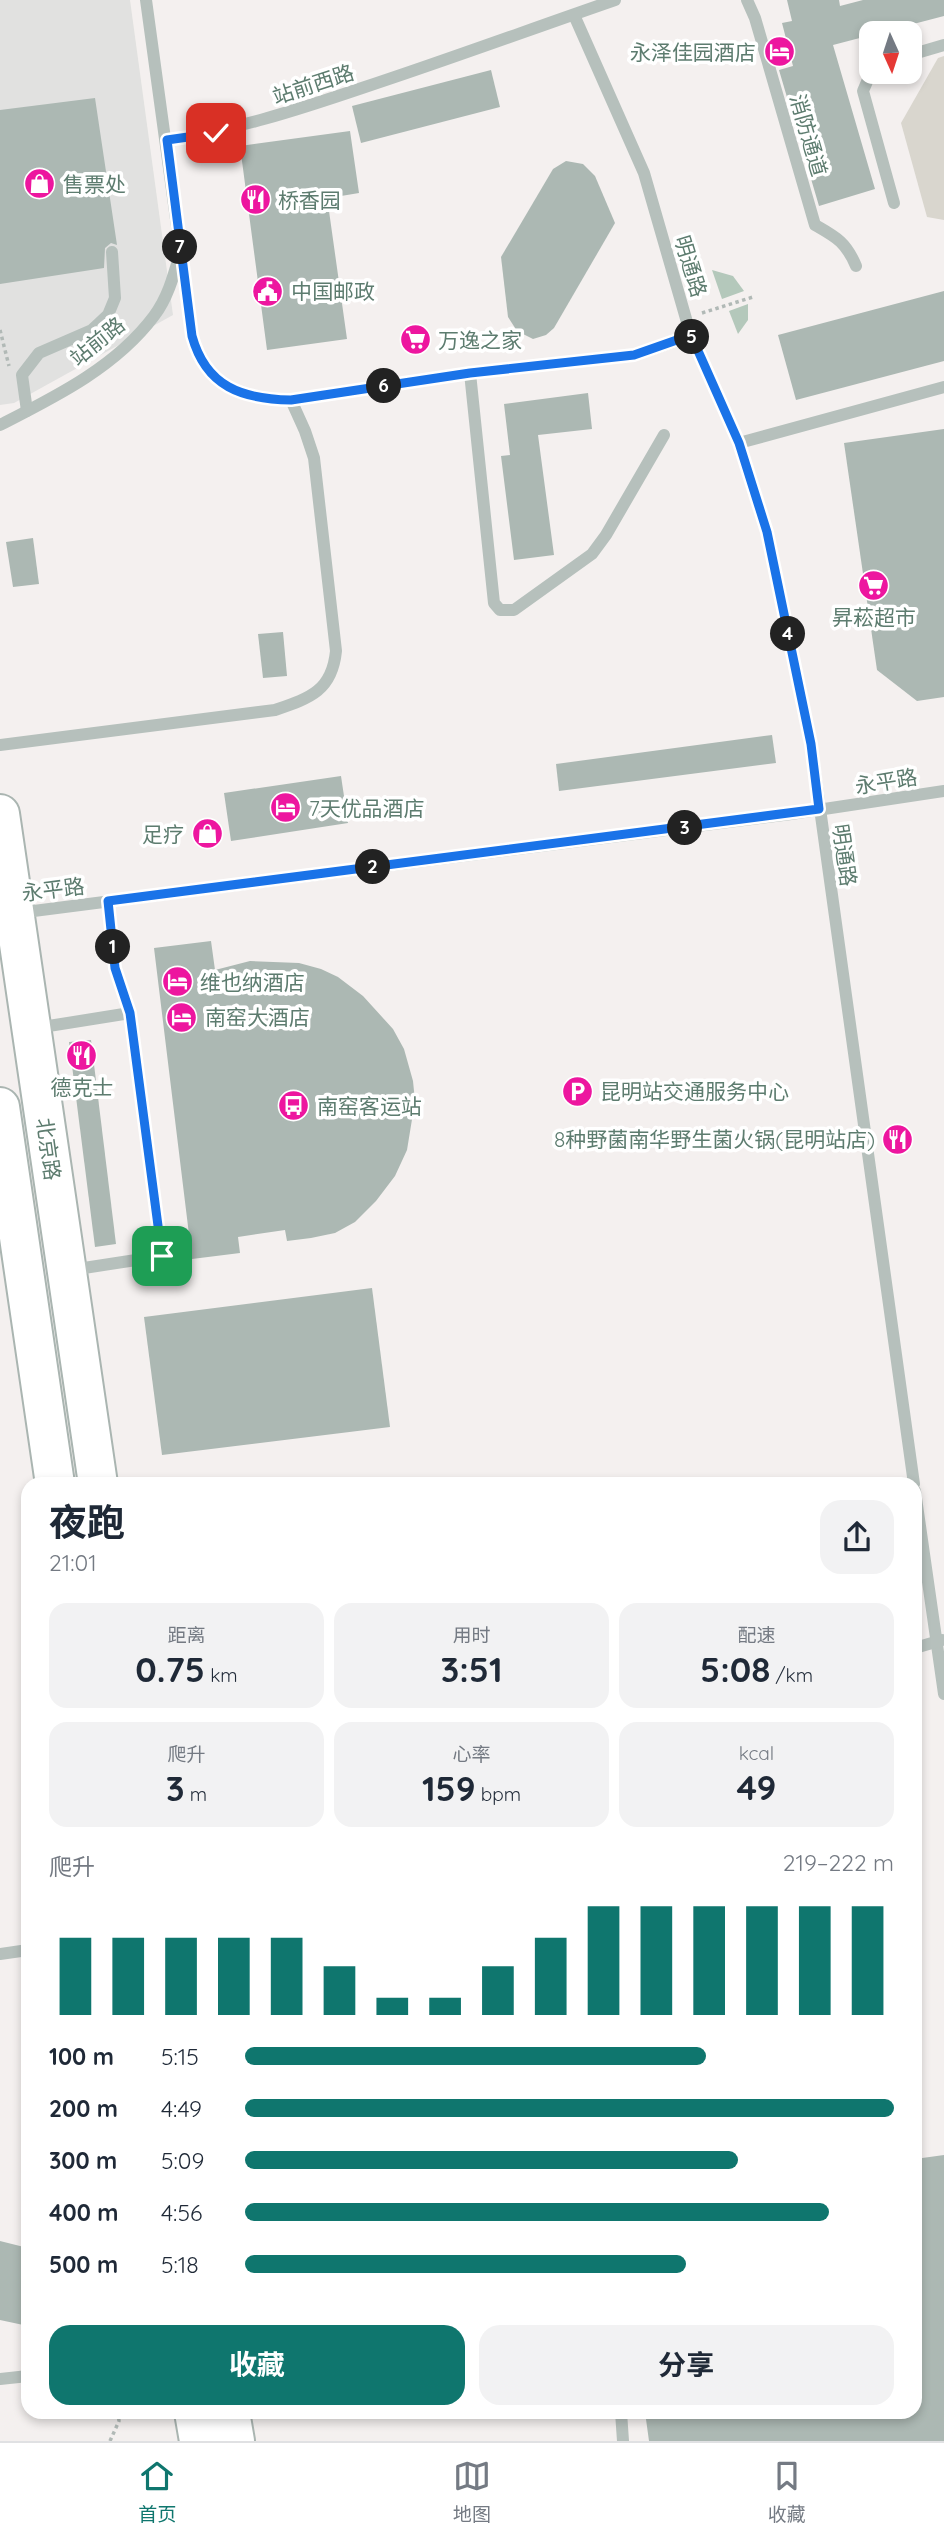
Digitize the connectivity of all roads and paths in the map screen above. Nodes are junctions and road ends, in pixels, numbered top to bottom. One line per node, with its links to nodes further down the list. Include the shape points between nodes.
1 (146, 0): 8 (street)
2 (615, 0): 4 (street, 站前西路)
3 (747, 0): 12 (street, 消防通道, via 815,225 849,249)
4 (574, 15): 8 (street, 站前西路, via 280,115 216,133); 14 (street, 明通路, via 644,173)
5 (944, 45): 6 (street)
6 (922, 51)
7 (866, 84): 9 (street, via 863,91)
8 (167, 140): 11 (street)
9 (894, 203)
10 (112, 252): 19 (street, via 115,298 108,315 92,330 39,353 22,375)
11 (181, 252): 18 (street, via 192,336 209,373 235,390 267,400); 19 (street, 站前路, via 155,315 131,343 100,368)
12 (856, 266)
13 (753, 297): 14 (path)
14 (686, 318): 15 (street, 明通路)
15 (691, 335): 16 (street, via 634,355); 22 (street, 明通路)
16 (470, 373): 18 (street); 21 (street, via 494,603 500,610 514,610 592,554)
17 (944, 387): 22 (street)
18 (291, 400): 23 (street, via 314,458 336,650 334,669 323,687 304,700 275,710)
19 (27, 411): 20 (street, 站前路)
20 (0, 425)
21 (664, 435)
22 (739, 443): 25 (street, 明通路, via 767,532 811,744)
23 (0, 745)
24 (944, 791): 25 (street, 永平路)
25 (819, 809): 27 (street, 永平路); 35 (street, 明通路)
26 (0, 814): 28 (main road, 北京路)
27 (108, 901): 28 (street, 永平路); 29 (street, via 115,968)
28 (7, 914): 30 (main road, 北京路)
29 (130, 1013): 30 (street); 32 (street, via 162,1256)
30 (31, 1029): 32 (main road, 北京路)
31 (0, 1107): 33 (main road, 北京路)
32 (67, 1271): 34 (main road, 北京路)
33 (54, 1477)
34 (97, 1477)
35 (913, 1477)
36 (922, 1533): 37 (street)
37 (940, 1640): 38 (street); 39 (street)
38 (922, 1646)
39 (944, 1694)
40 (21, 1951): 41 (street)
41 (0, 1954)
42 (21, 2377): 43 (street)
43 (0, 2379)
44 (119, 2419): 48 (path)
45 (195, 2419): 49 (main road)
46 (231, 2419): 50 (main road)
47 (622, 2419): 51 (street)
48 (110, 2441)
49 (199, 2441)
50 (235, 2441)
51 (624, 2441)

